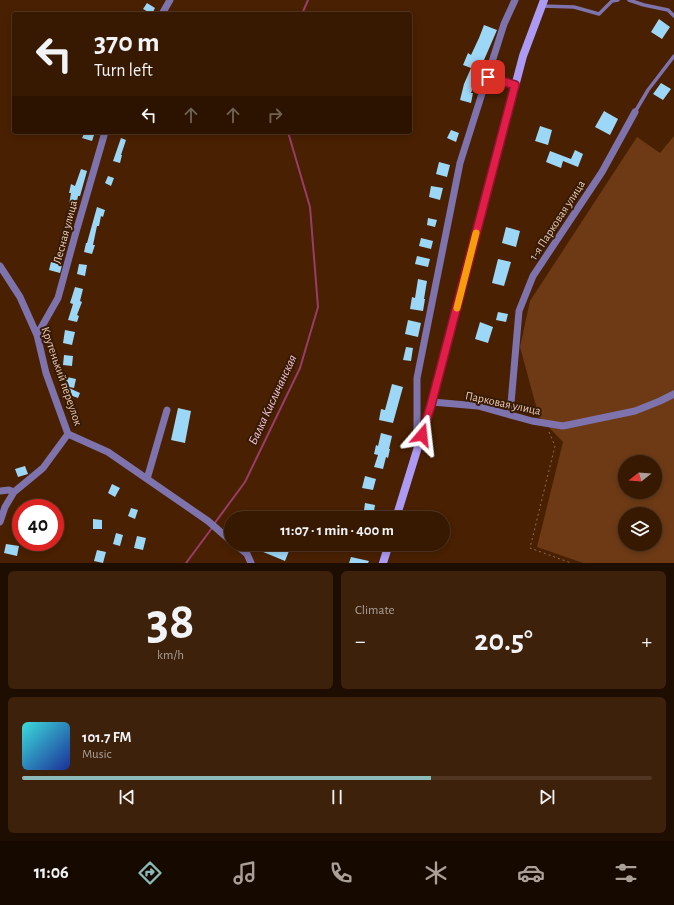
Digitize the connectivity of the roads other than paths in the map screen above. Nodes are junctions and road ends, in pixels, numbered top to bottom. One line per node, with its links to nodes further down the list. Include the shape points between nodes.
1 (170, 0): 6 (street)
2 (515, 0): 9 (street, via 504,24)
3 (618, 0): 5 (lane, via 612,1 598,14 574,7)
4 (629, 0): 7 (lane, via 668,10)
5 (543, 3): 10 (street)
6 (163, 12)
7 (674, 16)
8 (674, 56): 11 (lane, 1-я Парковая улица)
9 (488, 77): 10 (street); 20 (street, via 460,163 417,378)
10 (515, 85): 16 (street)
11 (635, 112): 18 (street, 1-я Парковая улица, via 602,172 533,276 519,311)
12 (104, 134): 14 (street, Лесная улица, via 58,298)
13 (0, 266): 14 (street, Крутенький переулок, via 20,297)
14 (37, 335): 19 (street, Крутенький переулок, via 46,373)
15 (674, 394): 18 (street, Парковая улица, via 635,411 563,426)
16 (432, 402): 18 (street, Парковая улица, via 478,406); 20 (street)
17 (167, 410): 21 (street)
18 (510, 415)
19 (68, 434): 21 (street, Крутенький переулок, via 108,452); 23 (street, via 43,468)
20 (417, 450): 24 (street)
21 (147, 479): 26 (street, Крутенький переулок)
22 (0, 491): 23 (street)
23 (14, 492): 25 (street)
24 (398, 511)
25 (0, 522)
26 (224, 535)
27 (243, 551): 29 (street)
28 (386, 551): 30 (street)
29 (251, 563)
30 (383, 563)

